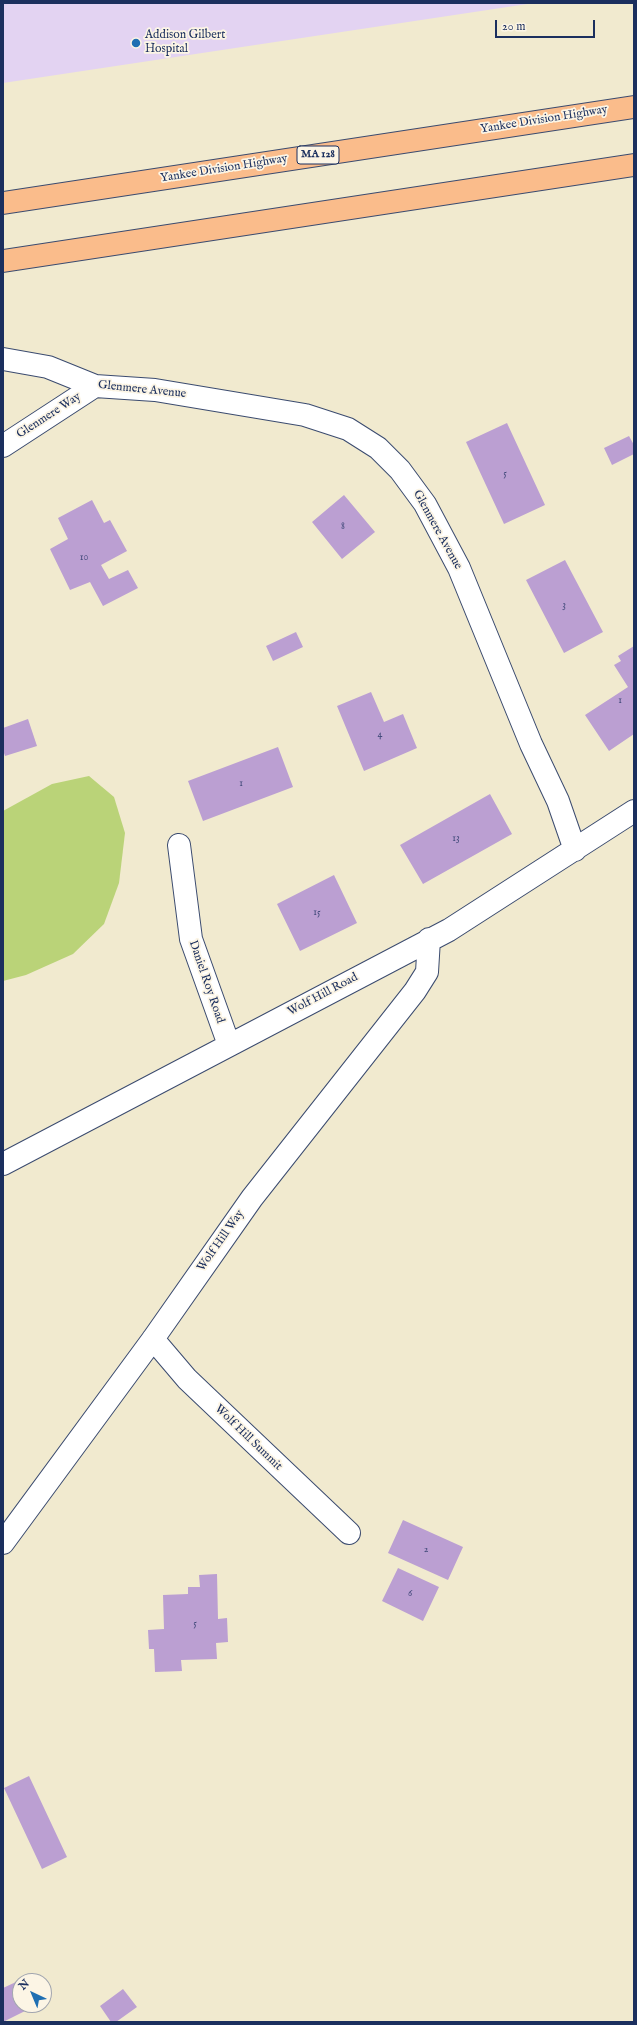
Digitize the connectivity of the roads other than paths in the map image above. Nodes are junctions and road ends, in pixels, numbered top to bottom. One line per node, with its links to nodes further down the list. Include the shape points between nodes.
1 (634, 107): 3 (highway, Yankee Division Highway / MA 128)
2 (634, 165): 4 (highway)
3 (3, 203)
4 (3, 261)
5 (3, 358): 6 (street, Glenmere Avenue, via 48,367)
6 (95, 386): 7 (street, Glenmere Way); 10 (street, Glenmere Avenue, via 155,390 305,415 348,429 388,457 425,504 459,568 531,744 558,801)
7 (3, 446)
8 (634, 810): 10 (street, Wolf Hill Road)
9 (179, 845): 12 (street, Daniel Roy Road, via 191,939)
10 (575, 850): 11 (street, Wolf Hill Road)
11 (430, 940): 12 (street, Wolf Hill Road); 14 (street, Wolf Hill Way, via 427,972 415,991 252,1198)
12 (229, 1046): 13 (street, Wolf Hill Road)
13 (3, 1164)
14 (153, 1339): 15 (street, Wolf Hill Summit, via 187,1379); 16 (street, Wolf Hill Way)
15 (349, 1533)
16 (3, 1543)

